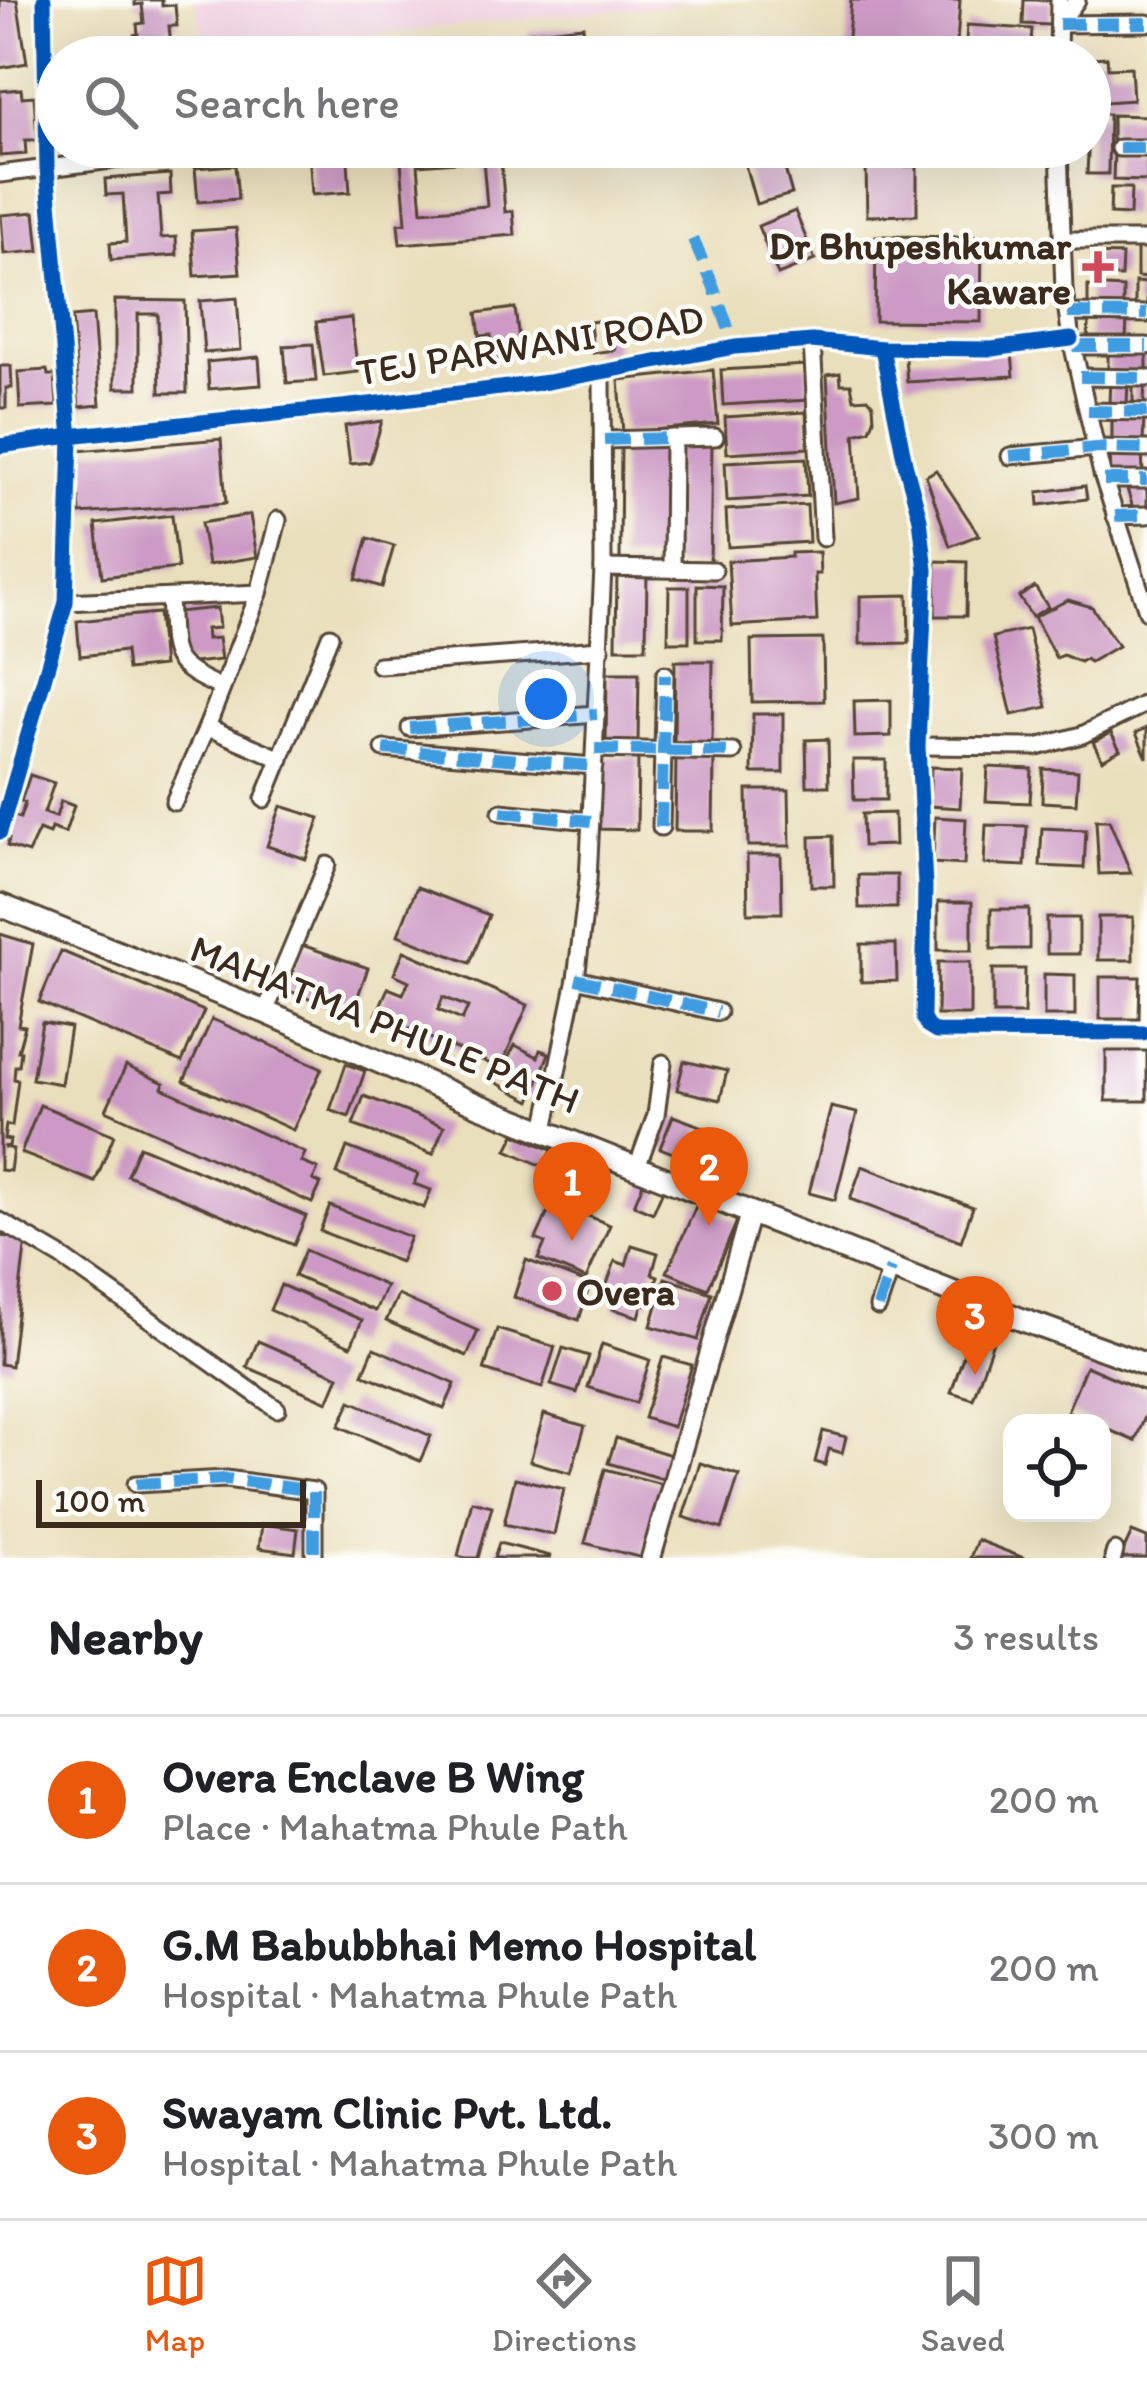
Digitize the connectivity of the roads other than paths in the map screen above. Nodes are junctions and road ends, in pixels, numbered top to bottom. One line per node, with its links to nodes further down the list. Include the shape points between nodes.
1 (44, 0): 6 (street)
2 (1059, 0): 5 (street)
3 (1077, 0): 5 (street)
4 (1147, 23): 5 (street)
5 (1059, 24): 7 (street)
6 (44, 36)
7 (1059, 36)
8 (1119, 148): 9 (street)
9 (1147, 148)
10 (54, 168): 12 (street)
11 (1060, 168): 14 (street)
12 (46, 169): 13 (street); 28 (street)
13 (0, 174)
14 (1064, 240): 15 (street); 16 (street)
15 (1147, 240)
16 (1068, 313): 17 (street); 19 (street)
17 (1147, 314)
18 (812, 341): 21 (street, TEJ PARWANI ROAD); 22 (street, TEJ PARWANI ROAD, via 735,347); 40 (street)
19 (1072, 342): 20 (street, TEJ PARWANI ROAD); 21 (street, TEJ PARWANI ROAD); 23 (street)
20 (1147, 346)
21 (882, 348): 57 (street, via 926,569)
22 (602, 374): 28 (street, TEJ PARWANI ROAD); 30 (street)
23 (1080, 377): 24 (street); 25 (street)
24 (1147, 378)
25 (1088, 411): 26 (street); 32 (street)
26 (1147, 412)
27 (715, 437): 29 (street)
28 (71, 438): 31 (street, TEJ PARWANI ROAD); 46 (street)
29 (673, 438): 30 (street); 42 (street)
30 (604, 440): 41 (street)
31 (0, 446)
32 (1096, 448): 33 (street); 34 (street); 35 (street)
33 (1147, 448)
34 (1010, 455)
35 (1104, 480): 36 (street); 38 (street)
36 (1147, 481)
37 (1147, 515): 38 (street)
38 (1115, 516): 47 (street)
39 (278, 520): 44 (street)
40 (823, 538)
41 (603, 568): 42 (street); 49 (street)
42 (672, 569): 43 (street)
43 (713, 570)
44 (260, 593): 45 (street); 52 (street)
45 (169, 598): 46 (street); 52 (street, via 176,659)
46 (67, 602): 68 (street)
47 (1147, 610)
48 (330, 636): 62 (street)
49 (601, 649): 50 (street); 54 (street)
50 (379, 665)
51 (665, 674): 59 (street)
52 (223, 688): 55 (street)
53 (1147, 703): 57 (street, via 1037,747)
54 (597, 714): 56 (street); 61 (street)
55 (207, 728): 62 (street); 64 (street)
56 (410, 728)
57 (918, 746): 74 (street, via 928,1027)
58 (384, 749): 61 (street)
59 (663, 752): 60 (street); 61 (street); 67 (street)
60 (734, 752)
61 (595, 758): 66 (street)
62 (280, 759): 63 (street)
63 (264, 799)
64 (174, 802)
65 (501, 812): 66 (street)
66 (591, 821): 71 (street)
67 (661, 827)
68 (0, 832)
69 (327, 865): 72 (street)
70 (0, 904): 72 (main road, MAHATMA PHULE PATH)
71 (576, 979): 73 (street); 76 (street)
72 (265, 1012): 76 (main road, MAHATMA PHULE PATH)
73 (718, 1012)
74 (1143, 1033)
75 (663, 1063): 77 (street)
76 (545, 1130): 77 (main road, MAHATMA PHULE PATH)
77 (637, 1167): 78 (main road, MAHATMA PHULE PATH)
78 (750, 1213): 80 (main road, MAHATMA PHULE PATH); 86 (street)
79 (0, 1221): 83 (street)
80 (891, 1268): 81 (street); 82 (main road, MAHATMA PHULE PATH)
81 (878, 1306)
82 (1147, 1365)
83 (277, 1409)
84 (136, 1484): 85 (street, via 226,1479 314,1491)
85 (314, 1558)
86 (652, 1558)

